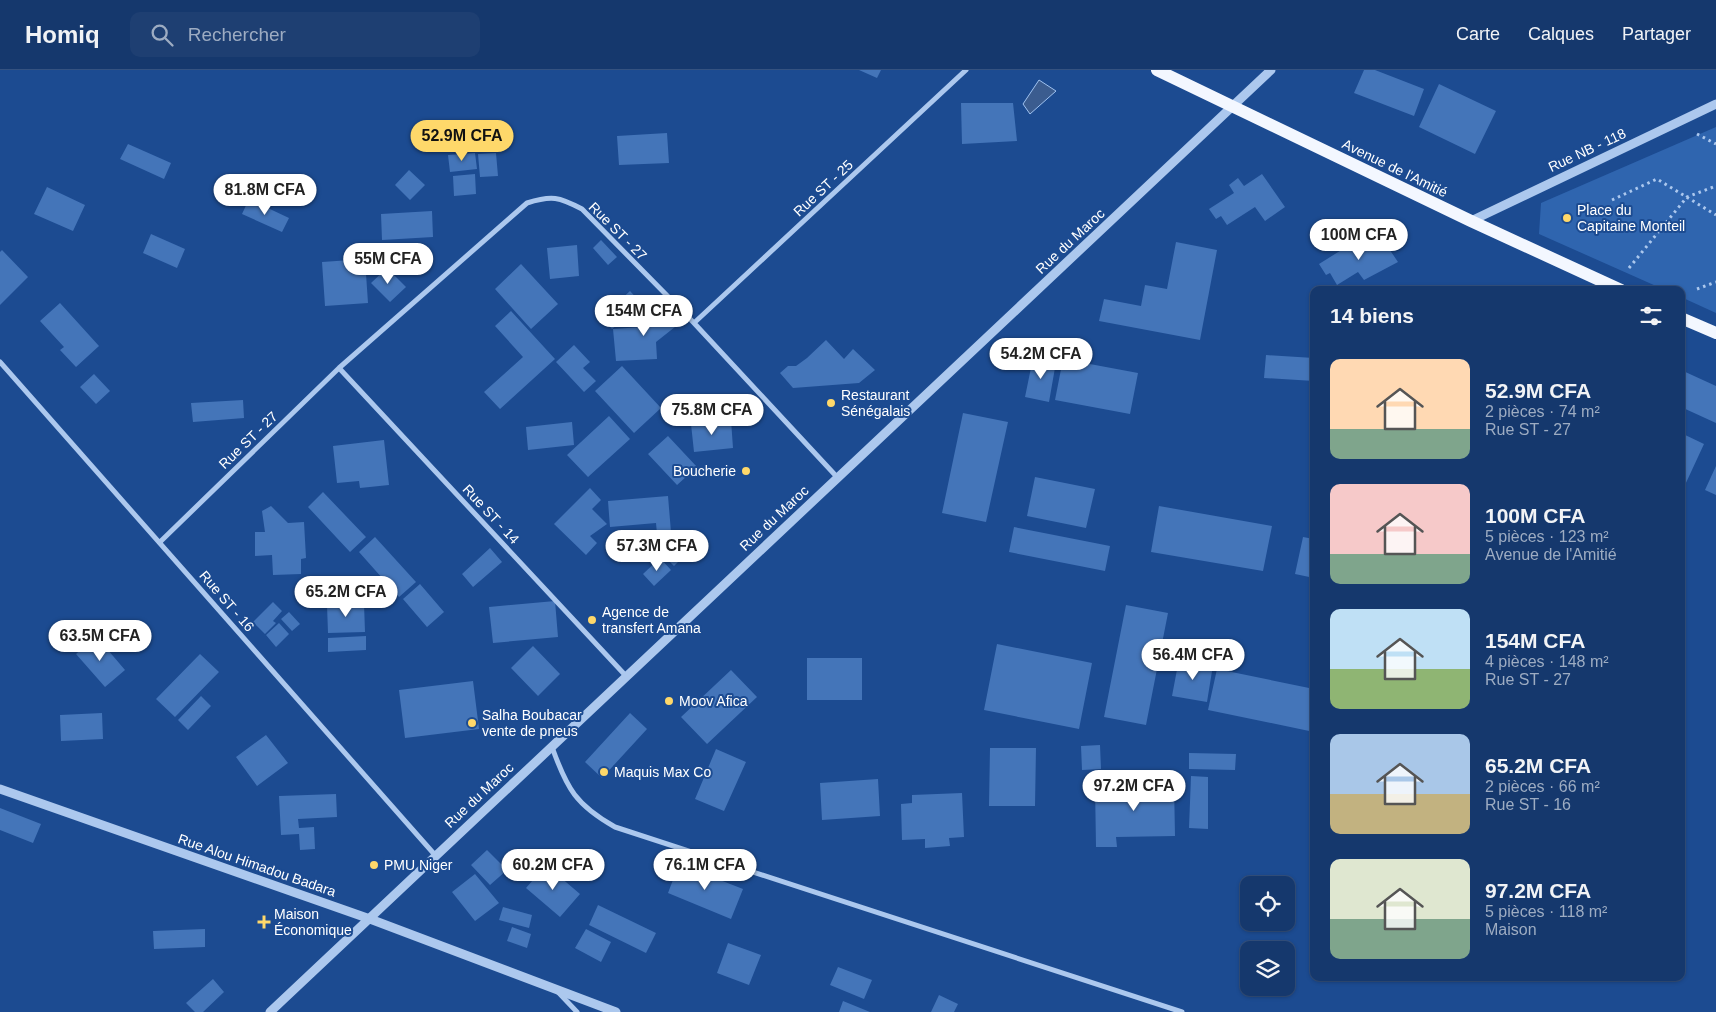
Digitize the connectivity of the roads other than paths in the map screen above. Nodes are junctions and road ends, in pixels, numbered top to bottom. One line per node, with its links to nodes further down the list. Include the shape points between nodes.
1 (966, 70): 9 (street, Rue ST - 25)
2 (1157, 70): 5 (main road, Avenue de l'Amitié)
3 (1272, 70): 5 (street, Rue du Maroc)
4 (1716, 104): 6 (street, Rue NB - 118)
5 (1234, 108): 6 (main road, Avenue de l'Amitié); 13 (street, Rue du Maroc)
6 (1471, 221): 7 (main road, Avenue de l'Amitié)
7 (1612, 286)
8 (1685, 320): 10 (main road)
9 (694, 323): 12 (street, Rue ST - 27, via 582,209 561,198 544,198 527,204); 13 (street, Rue ST - 27)
10 (1716, 333)
11 (0, 362): 14 (street, Rue ST - 16)
12 (339, 368): 14 (street, Rue ST - 27); 15 (street, Rue ST - 14)
13 (837, 478): 15 (street, Rue du Maroc)
14 (160, 542): 18 (street, Rue ST - 16)
15 (626, 676): 16 (street, Rue du Maroc)
16 (552, 747): 18 (street, Rue du Maroc); 24 (street, via 564,779 576,798 595,815 616,827)
17 (0, 789): 19 (street, Rue Alou Himadou Badara)
18 (435, 855): 19 (street, Rue du Maroc)
19 (370, 919): 20 (street, Rue Alou Himadou Badara); 21 (street, Rue du Maroc)
20 (556, 991): 22 (street); 23 (street, Rue Alou Himadou Badara)
21 (270, 1012)
22 (577, 1012)
23 (616, 1012)
24 (1182, 1012)

